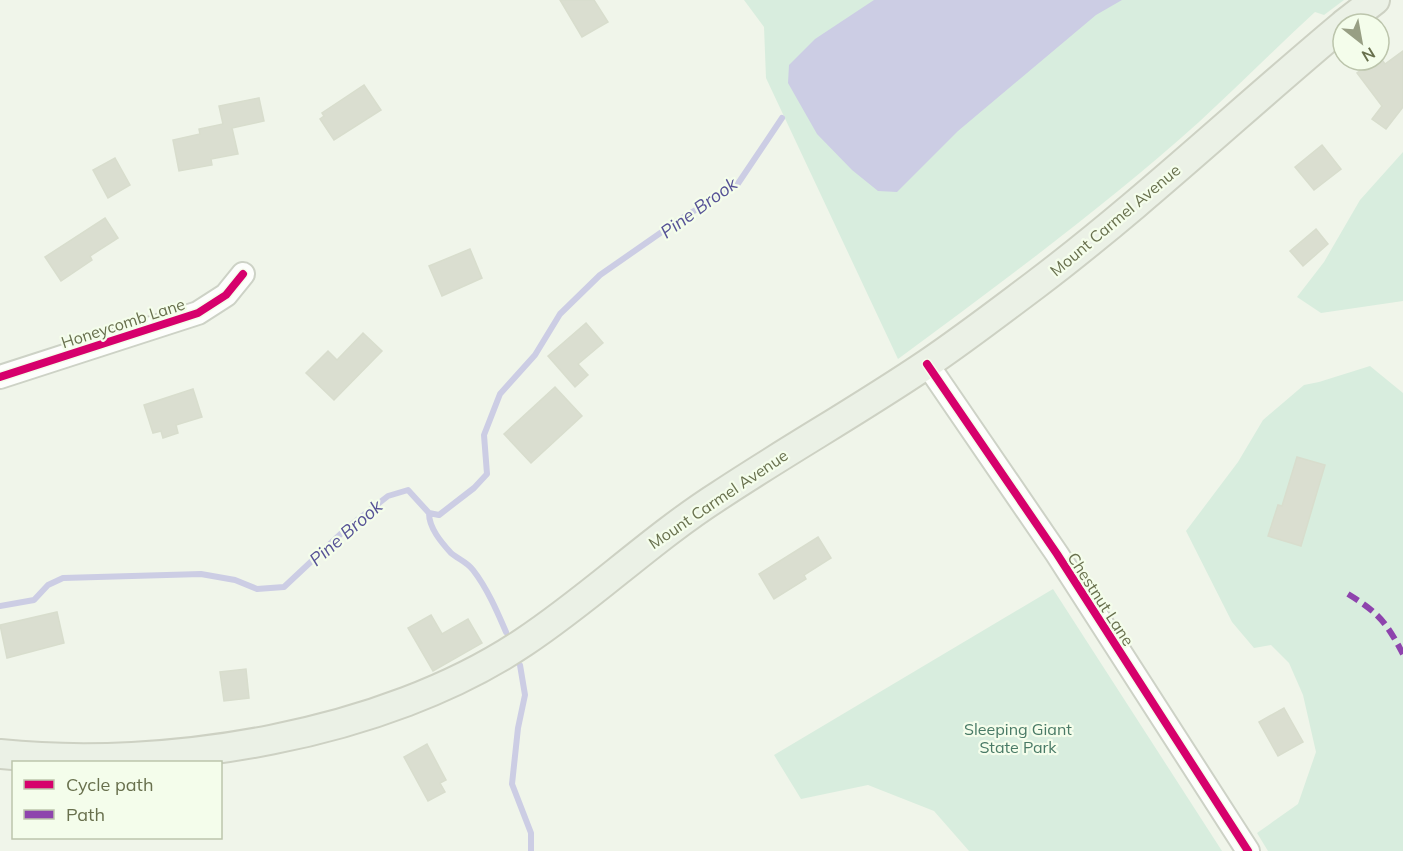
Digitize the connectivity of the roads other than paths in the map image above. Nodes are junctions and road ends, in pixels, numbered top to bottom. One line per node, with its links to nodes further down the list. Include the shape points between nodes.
1 (1376, 0): 2 (main road, Mount Carmel Avenue)
2 (1360, 12)
3 (1331, 35): 5 (main road, Mount Carmel Avenue, via 1096,237)
4 (243, 274): 6 (street, Honeycomb Lane, via 226,295 198,313)
5 (927, 364): 7 (main road, Mount Carmel Avenue, via 676,524 523,643 432,691 318,730 222,747 82,759); 8 (street, Chestnut Lane, via 1057,554)
6 (0, 377)
7 (0, 754)
8 (1248, 851)

